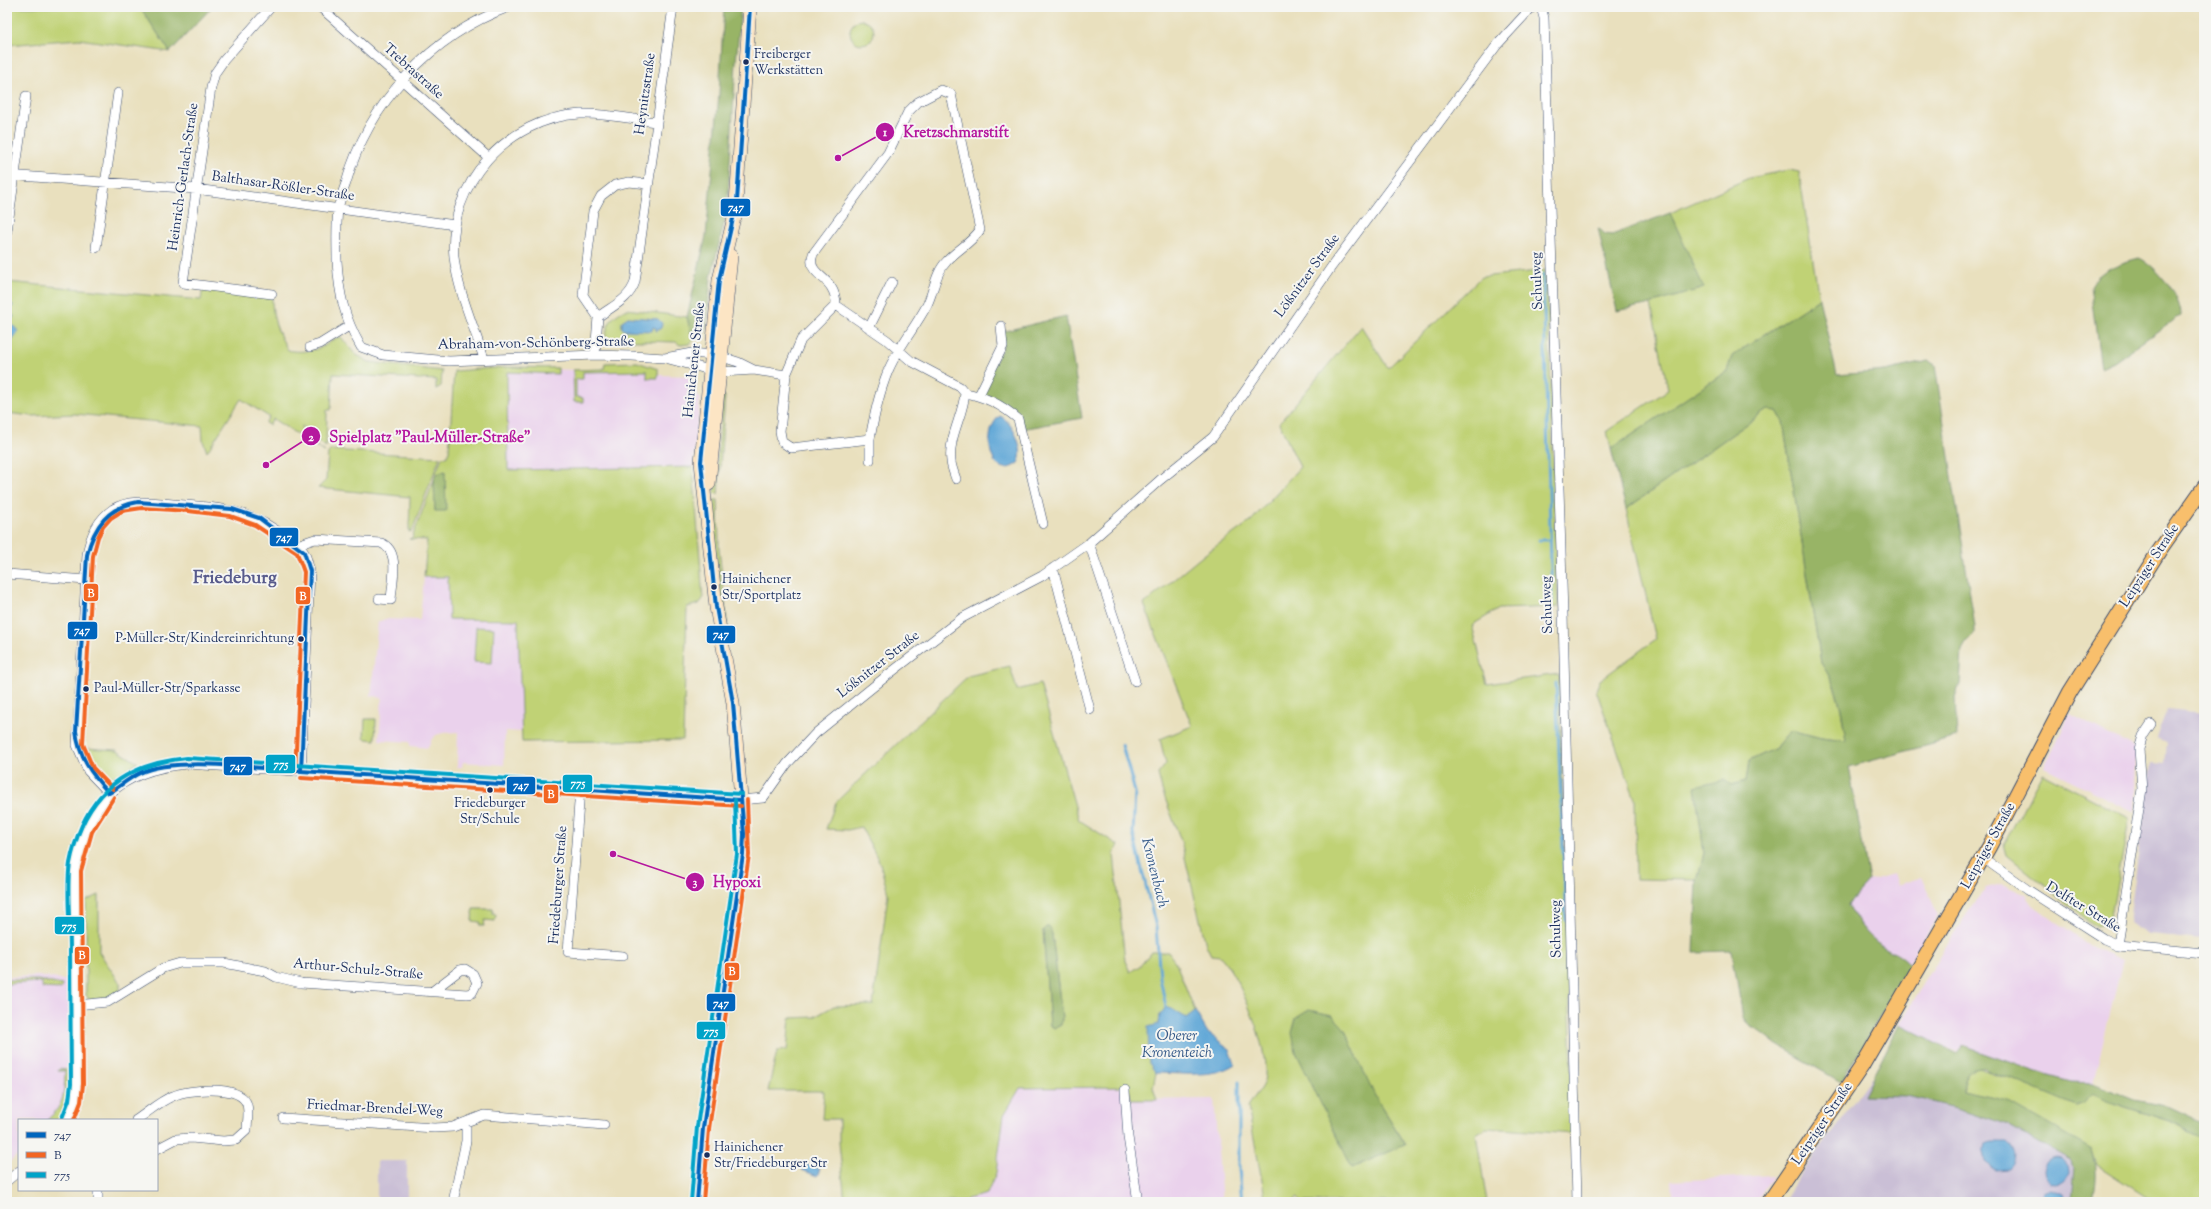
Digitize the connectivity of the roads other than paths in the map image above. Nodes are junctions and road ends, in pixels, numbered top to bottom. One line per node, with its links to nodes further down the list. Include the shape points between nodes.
1 (271, 7): 16 (street, Heinrich-Gerlach-Straße, via 215,73)
2 (320, 7): 8 (street, Trebrastraße)
3 (509, 7): 8 (street, Abraham-von-Schönberg-Straße, via 450,37)
4 (673, 7): 11 (street, Heynitzstraße)
5 (750, 7): 31 (main road, Hainichener Straße, via 736,209)
6 (1532, 7): 44 (street, Lößnitzer Straße, via 1498,45 1332,266 1213,437)
7 (1542, 7): 77 (street, Schulweg, via 1562,606)
8 (402, 81): 12 (street, Trebrastraße); 17 (street, Abraham-von-Schönberg-Straße, via 383,103 357,148)
9 (118, 93): 14 (street)
10 (26, 96): 13 (street)
11 (656, 122): 12 (street, via 595,115 562,117 523,130); 15 (street, Heynitzstraße)
12 (488, 157): 18 (street, via 467,189)
13 (11, 176): 14 (street, Balthasar-Rößler-Straße); 19 (street)
14 (106, 182): 16 (street, Balthasar-Rößler-Straße); 20 (street)
15 (648, 184): 24 (street, Heynitzstraße, via 632,290); 24 (street, via 629,182 615,185 601,196 593,211 584,295)
16 (196, 189): 17 (street, Balthasar-Rößler-Straße); 22 (street, Heinrich-Gerlach-Straße, via 183,283)
17 (338, 209): 18 (street, Balthasar-Rößler-Straße); 25 (street, Abraham-von-Schönberg-Straße, via 338,274)
18 (455, 225): 33 (street, via 454,256 457,274)
19 (7, 231)
20 (96, 248)
21 (892, 282): 27 (street)
22 (272, 294)
23 (836, 306): 27 (street); 29 (street, via 831,286 812,269 812,254 888,153 908,112 918,102 941,90 951,94 980,230 972,241 946,261 932,288 928,304); 36 (street, via 801,340)
24 (598, 317): 30 (street)
25 (349, 326): 28 (street, via 320,344); 33 (street, Abraham-von-Schönberg-Straße, via 361,347 372,352 449,361)
26 (1000, 326): 38 (street, via 1003,346)
27 (869, 328): 29 (street, via 887,340)
28 (310, 347)
29 (898, 352): 37 (street, via 960,387); 39 (street, via 888,370 876,405)
30 (595, 355): 32 (street, Abraham-von-Schönberg-Straße); 33 (street, Abraham-von-Schönberg-Straße)
31 (717, 356): 32 (street, Abraham-von-Schönberg-Straße, via 692,353); 34 (street, Abraham-von-Schönberg-Straße); 35 (main road, Hainichener Straße)
32 (665, 358): 35 (street, Abraham-von-Schönberg-Straße)
33 (484, 359)
34 (754, 370): 35 (street, Abraham-von-Schönberg-Straße); 36 (street)
35 (715, 371): 56 (main road, Hainichener Straße, via 706,515 716,607 733,703)
36 (786, 375): 39 (street, via 780,431 782,442 791,448)
37 (965, 394): 38 (street); 41 (street, via 950,460)
38 (978, 395): 43 (street, via 1018,419)
39 (870, 439): 40 (street)
40 (870, 460)
41 (956, 479)
42 (2204, 487): 57 (main road, Leipziger Straße, via 2159,551 2070,692)
43 (1043, 524)
44 (1089, 543): 46 (street, Lößnitzer Straße); 50 (street)
45 (297, 545): 48 (street, via 259,518 232,509 127,503 107,514 93,532 87,555); 49 (street, via 315,539 381,543 387,546 393,555 391,600); 53 (street, via 304,552 310,571)
46 (1053, 568): 51 (street); 56 (street, Lößnitzer Straße, via 962,618 816,733 786,764 763,798)
47 (7, 574): 48 (street)
48 (86, 580): 55 (street, via 77,745 88,771)
49 (379, 599)
50 (1136, 681)
51 (1090, 710)
52 (2151, 724): 58 (street, via 2143,736 2139,750 2142,789)
53 (301, 772): 54 (street); 55 (street, via 172,765 140,773)
54 (580, 789): 56 (street); 60 (street, Friedeburger Straße, via 568,952)
55 (109, 793): 62 (street, via 86,826 75,870)
56 (741, 800): 75 (main road, Hainichener Straße, via 743,854 703,1128)
57 (1983, 858): 58 (street, Delfter Straße, via 2104,939); 78 (main road, Leipziger Straße, via 1862,1066)
58 (2118, 945): 59 (street, Delfter Straße)
59 (2204, 953)
60 (623, 956)
61 (434, 990): 62 (street, Arthur-Schulz-Straße, via 301,983 276,977 265,971 224,963 180,963 163,968 108,1002)
62 (76, 1005): 65 (street, via 77,1084)
63 (1125, 1090): 76 (street, via 1128,1137)
64 (282, 1118): 67 (street, Friedmar-Brendel-Weg, via 434,1128 453,1127)
65 (72, 1119)
66 (138, 1119): 69 (street, via 172,1096 187,1091 236,1093 246,1102 247,1130 236,1140 176,1139)
67 (466, 1122): 68 (street, Friedmar-Brendel-Weg, via 484,1115); 74 (street, via 466,1141)
68 (604, 1125)
69 (158, 1148)
70 (18, 1172): 71 (street)
71 (7, 1181)
72 (98, 1191): 73 (street)
73 (98, 1202)
74 (453, 1202)
75 (697, 1202)
76 (1138, 1202)
77 (1577, 1202)
78 (1769, 1202)

